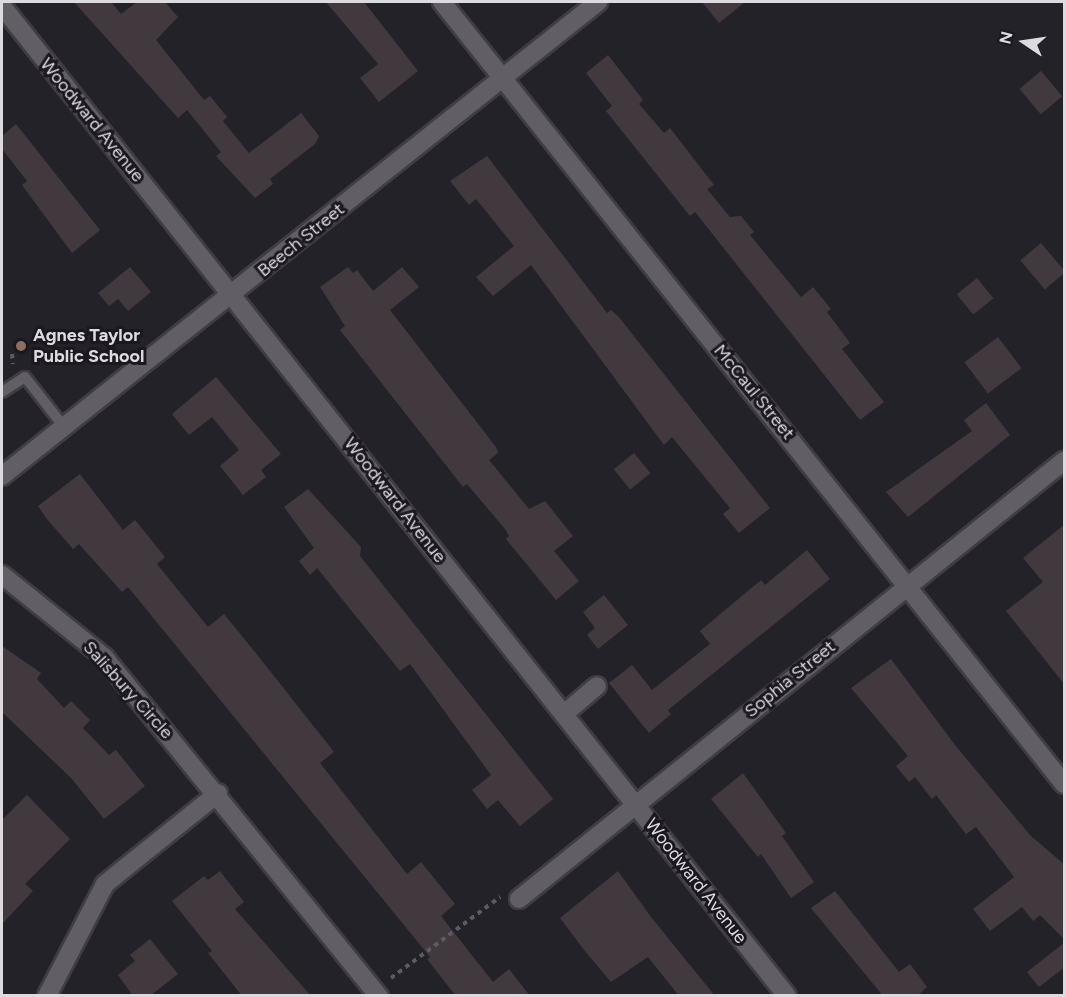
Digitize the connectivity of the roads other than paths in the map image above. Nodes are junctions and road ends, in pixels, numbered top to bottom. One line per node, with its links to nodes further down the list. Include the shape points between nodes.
1 (441, 2): 4 (street, McCaul Street)
2 (598, 2): 4 (street, Beech Street)
3 (2, 6): 5 (street, Woodward Avenue)
4 (502, 78): 5 (street, Beech Street); 11 (street, McCaul Street)
5 (233, 295): 7 (street, Beech Street); 13 (street, Woodward Avenue)
6 (2, 392): 7 (lane, via 25,377)
7 (64, 427): 9 (street, Beech Street)
8 (1065, 461): 11 (street, Sophia Street)
9 (2, 476)
10 (2, 575): 15 (street, Salisbury Circle, via 104,657)
11 (907, 585): 14 (street, McCaul Street); 16 (street, Sophia Street)
12 (597, 686): 13 (street)
13 (564, 714): 16 (street, Woodward Avenue)
14 (1065, 784)
15 (218, 793): 18 (street, Salisbury Circle); 19 (street, via 105,884)
16 (635, 805): 17 (street, Sophia Street); 20 (street, Woodward Avenue)
17 (519, 899)
18 (377, 993)
19 (47, 996)
20 (787, 996)

